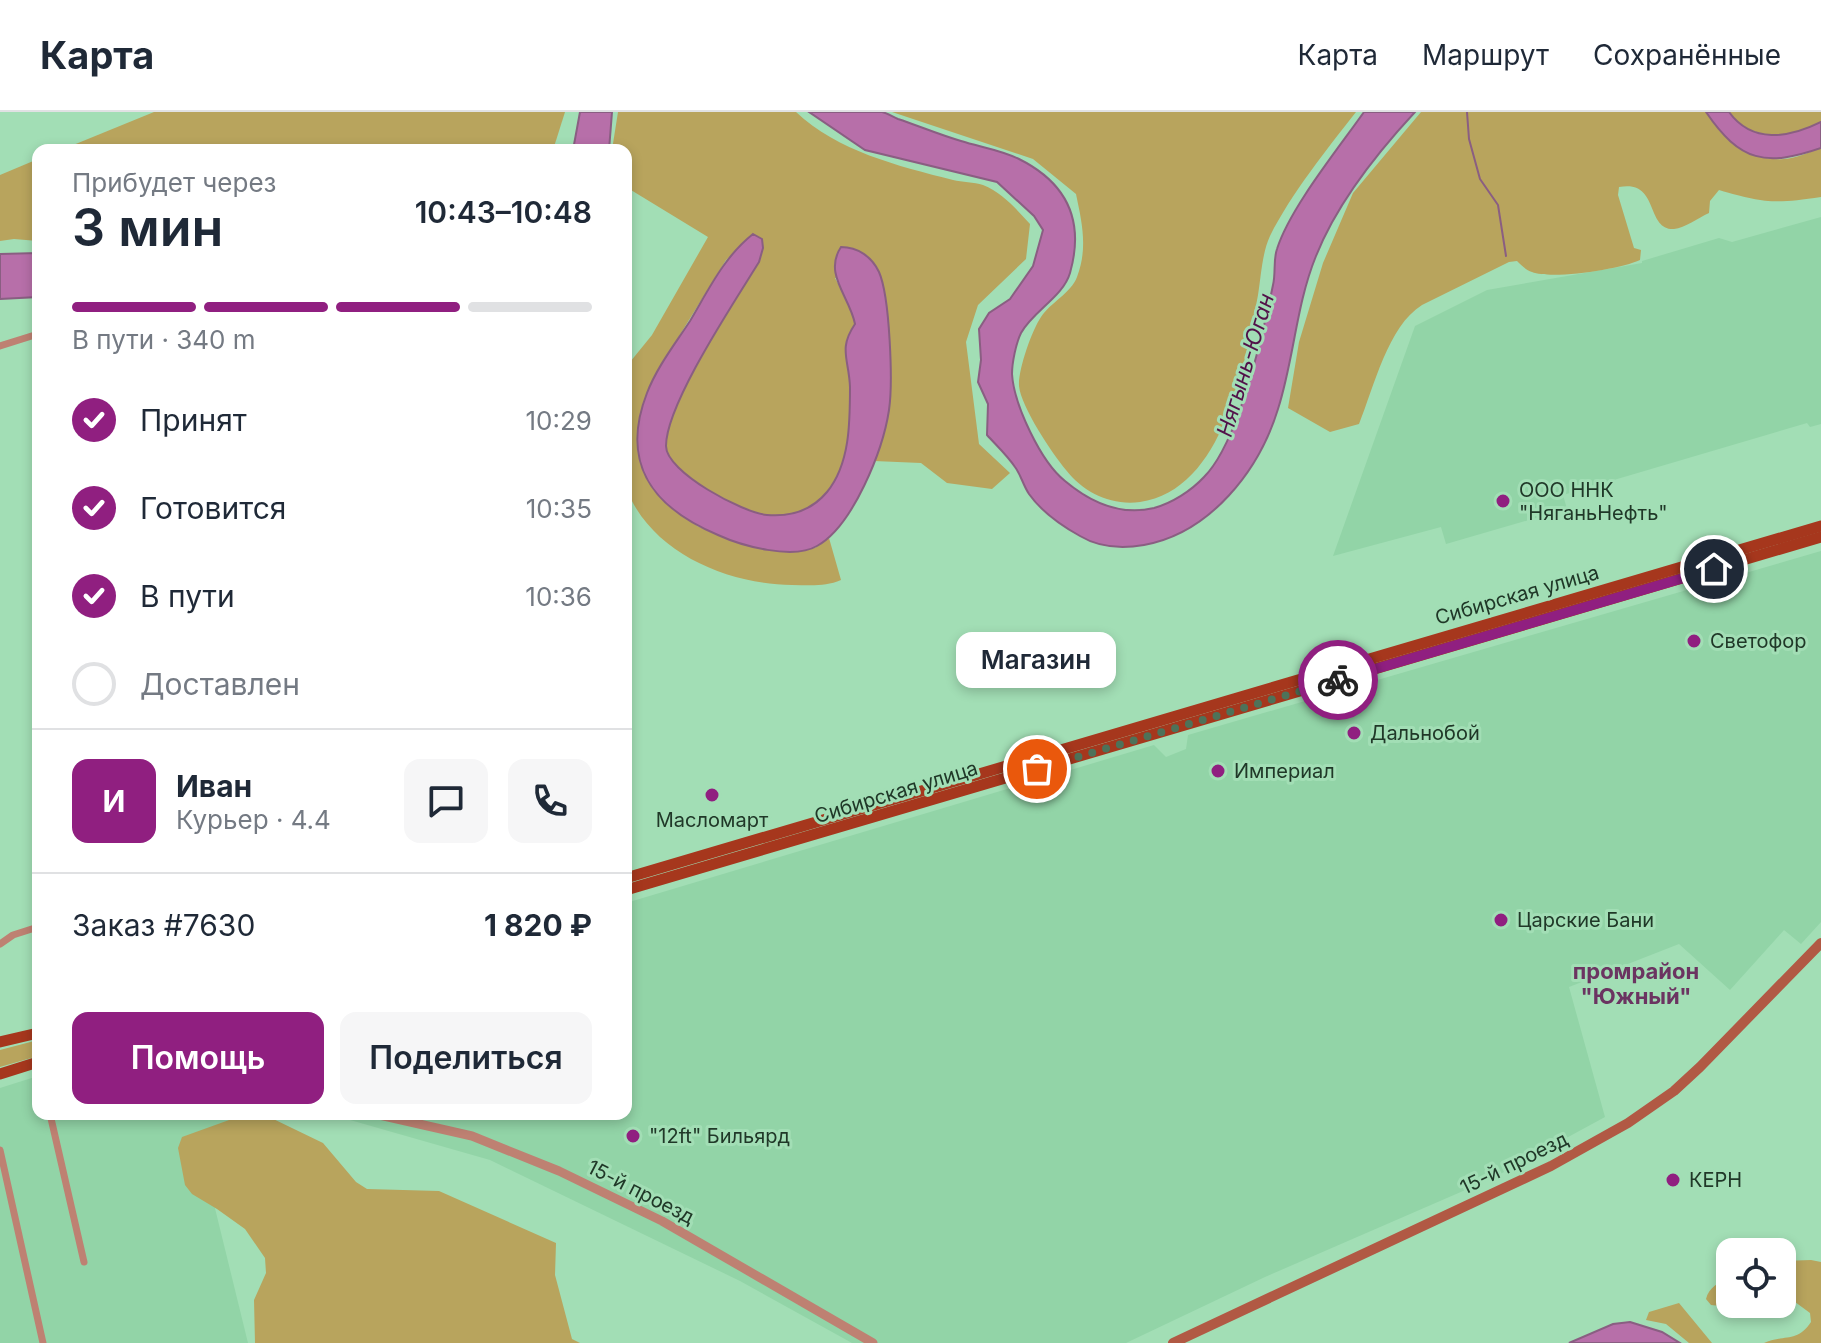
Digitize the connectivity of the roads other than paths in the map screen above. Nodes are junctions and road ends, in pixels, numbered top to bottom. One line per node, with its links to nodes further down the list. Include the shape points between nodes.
1 (32, 336): 2 (street)
2 (0, 346)
3 (1821, 526): 5 (main road, Сибирская улица)
4 (1821, 537): 6 (main road, Сибирская улица)
5 (1428, 640): 6 (main road); 7 (main road, Сибирская улица)
6 (1431, 653): 7 (main road, Сибирская улица)
7 (725, 855): 8 (main road, Сибирская улица); 9 (main road, Сибирская улица)
8 (632, 877)
9 (632, 888)
10 (32, 929): 12 (street)
11 (1821, 943): 23 (main road, 15-й проезд, via 1700,1067 1628,1123 1551,1166)
12 (0, 944)
13 (32, 1034): 14 (main road)
14 (0, 1042)
15 (32, 1065): 16 (main road)
16 (0, 1074)
17 (51, 1120): 20 (street)
18 (401, 1120): 22 (street, 15-й проезд, via 472,1136 559,1171 662,1221)
19 (0, 1150): 21 (street)
20 (84, 1262)
21 (43, 1343)
22 (873, 1343)
23 (1173, 1343)

